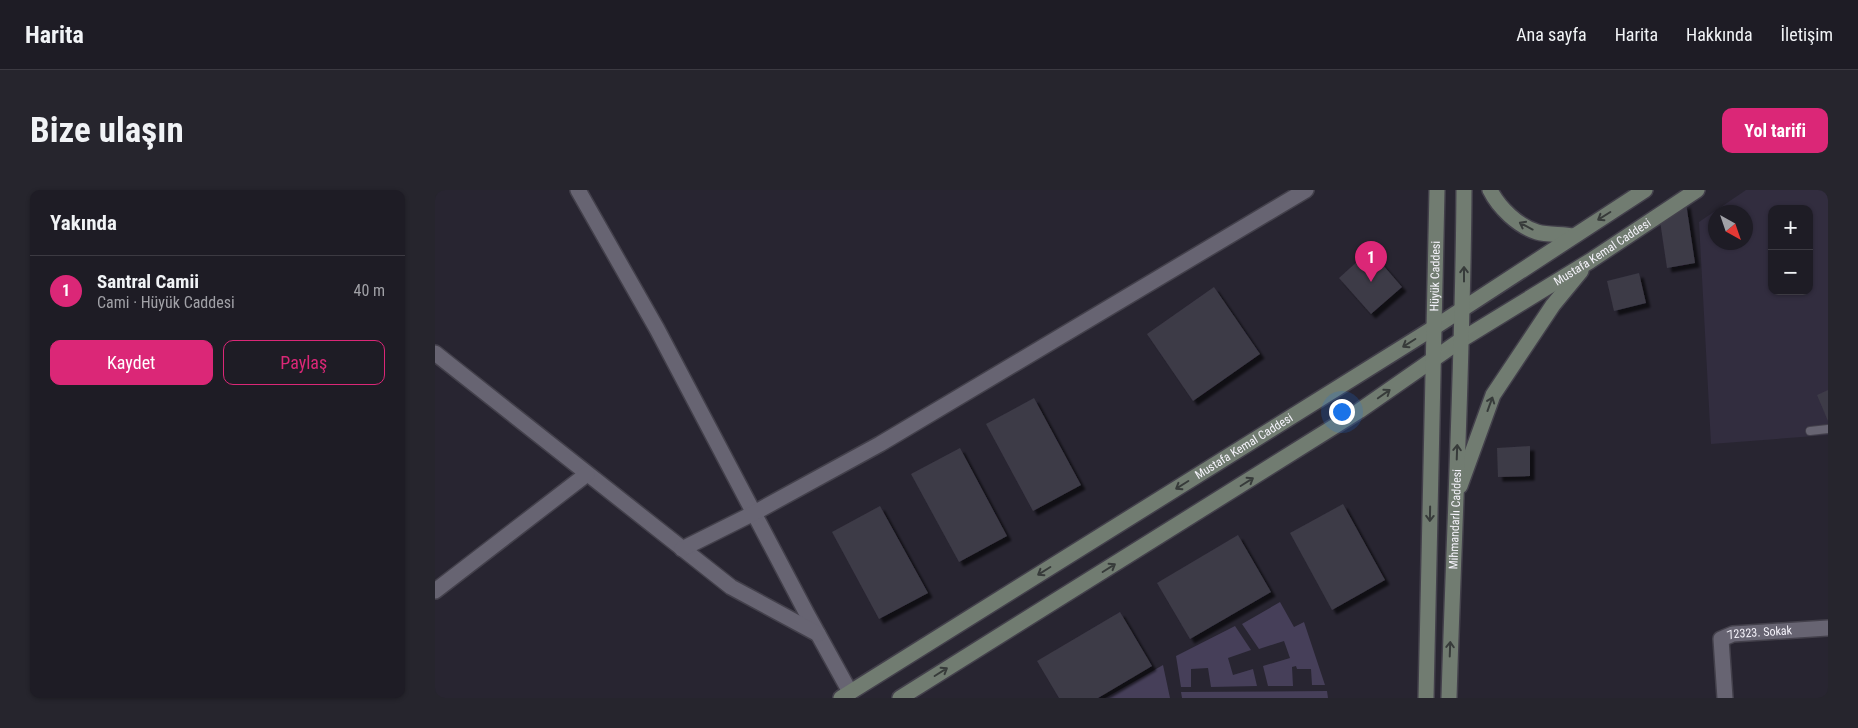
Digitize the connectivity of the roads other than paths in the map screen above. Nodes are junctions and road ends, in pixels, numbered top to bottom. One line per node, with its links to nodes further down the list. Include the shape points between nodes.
1 (578, 190): 19 (street, via 657,329)
2 (1306, 190): 19 (street, via 880,444)
3 (1437, 190): 11 (main road, Hüyük Caddesi)
4 (1464, 190): 10 (main road, one-way to 4)
5 (1490, 190): 8 (main road, one-way to 5, via 1537,232 1515,220 1494,199)
6 (1645, 190): 8 (main road, Mustafa Kemal Caddesi, one-way to 8)
7 (1697, 190): 9 (main road, Mustafa Kemal Caddesi)
8 (1573, 236): 10 (main road, Mustafa Kemal Caddesi)
9 (1590, 261): 12 (main road, Mustafa Kemal Caddesi); 18 (main road, one-way to 9, via 1493,395 1553,305)
10 (1463, 309): 11 (main road, Mustafa Kemal Caddesi); 12 (main road)
11 (1435, 327): 14 (main road, Hüyük Caddesi); 24 (main road, Mustafa Kemal Caddesi, one-way to 24)
12 (1461, 340): 14 (main road, Mustafa Kemal Caddesi); 18 (main road, Mihmandarlı Caddesi, one-way to 12)
13 (435, 353): 17 (street)
14 (1432, 360): 25 (main road, Mustafa Kemal Caddesi, one-way to 14, via 1359,411); 26 (main road, Mihmandarlı Caddesi, one-way to 26)
15 (1828, 429): 16 (lane)
16 (1810, 431)
17 (587, 474): 20 (street); 21 (street)
18 (1455, 500): 27 (main road, Mihmandarlı Caddesi, one-way to 18)
19 (754, 513): 20 (street); 23 (street)
20 (682, 548): 23 (street, via 731,588)
21 (435, 591)
22 (1828, 628): 28 (street, 72323. Sokak, via 1733,634 1721,639)
23 (818, 634): 24 (street)
24 (845, 695)
25 (900, 698)
26 (1426, 698)
27 (1449, 698)
28 (1725, 698)

